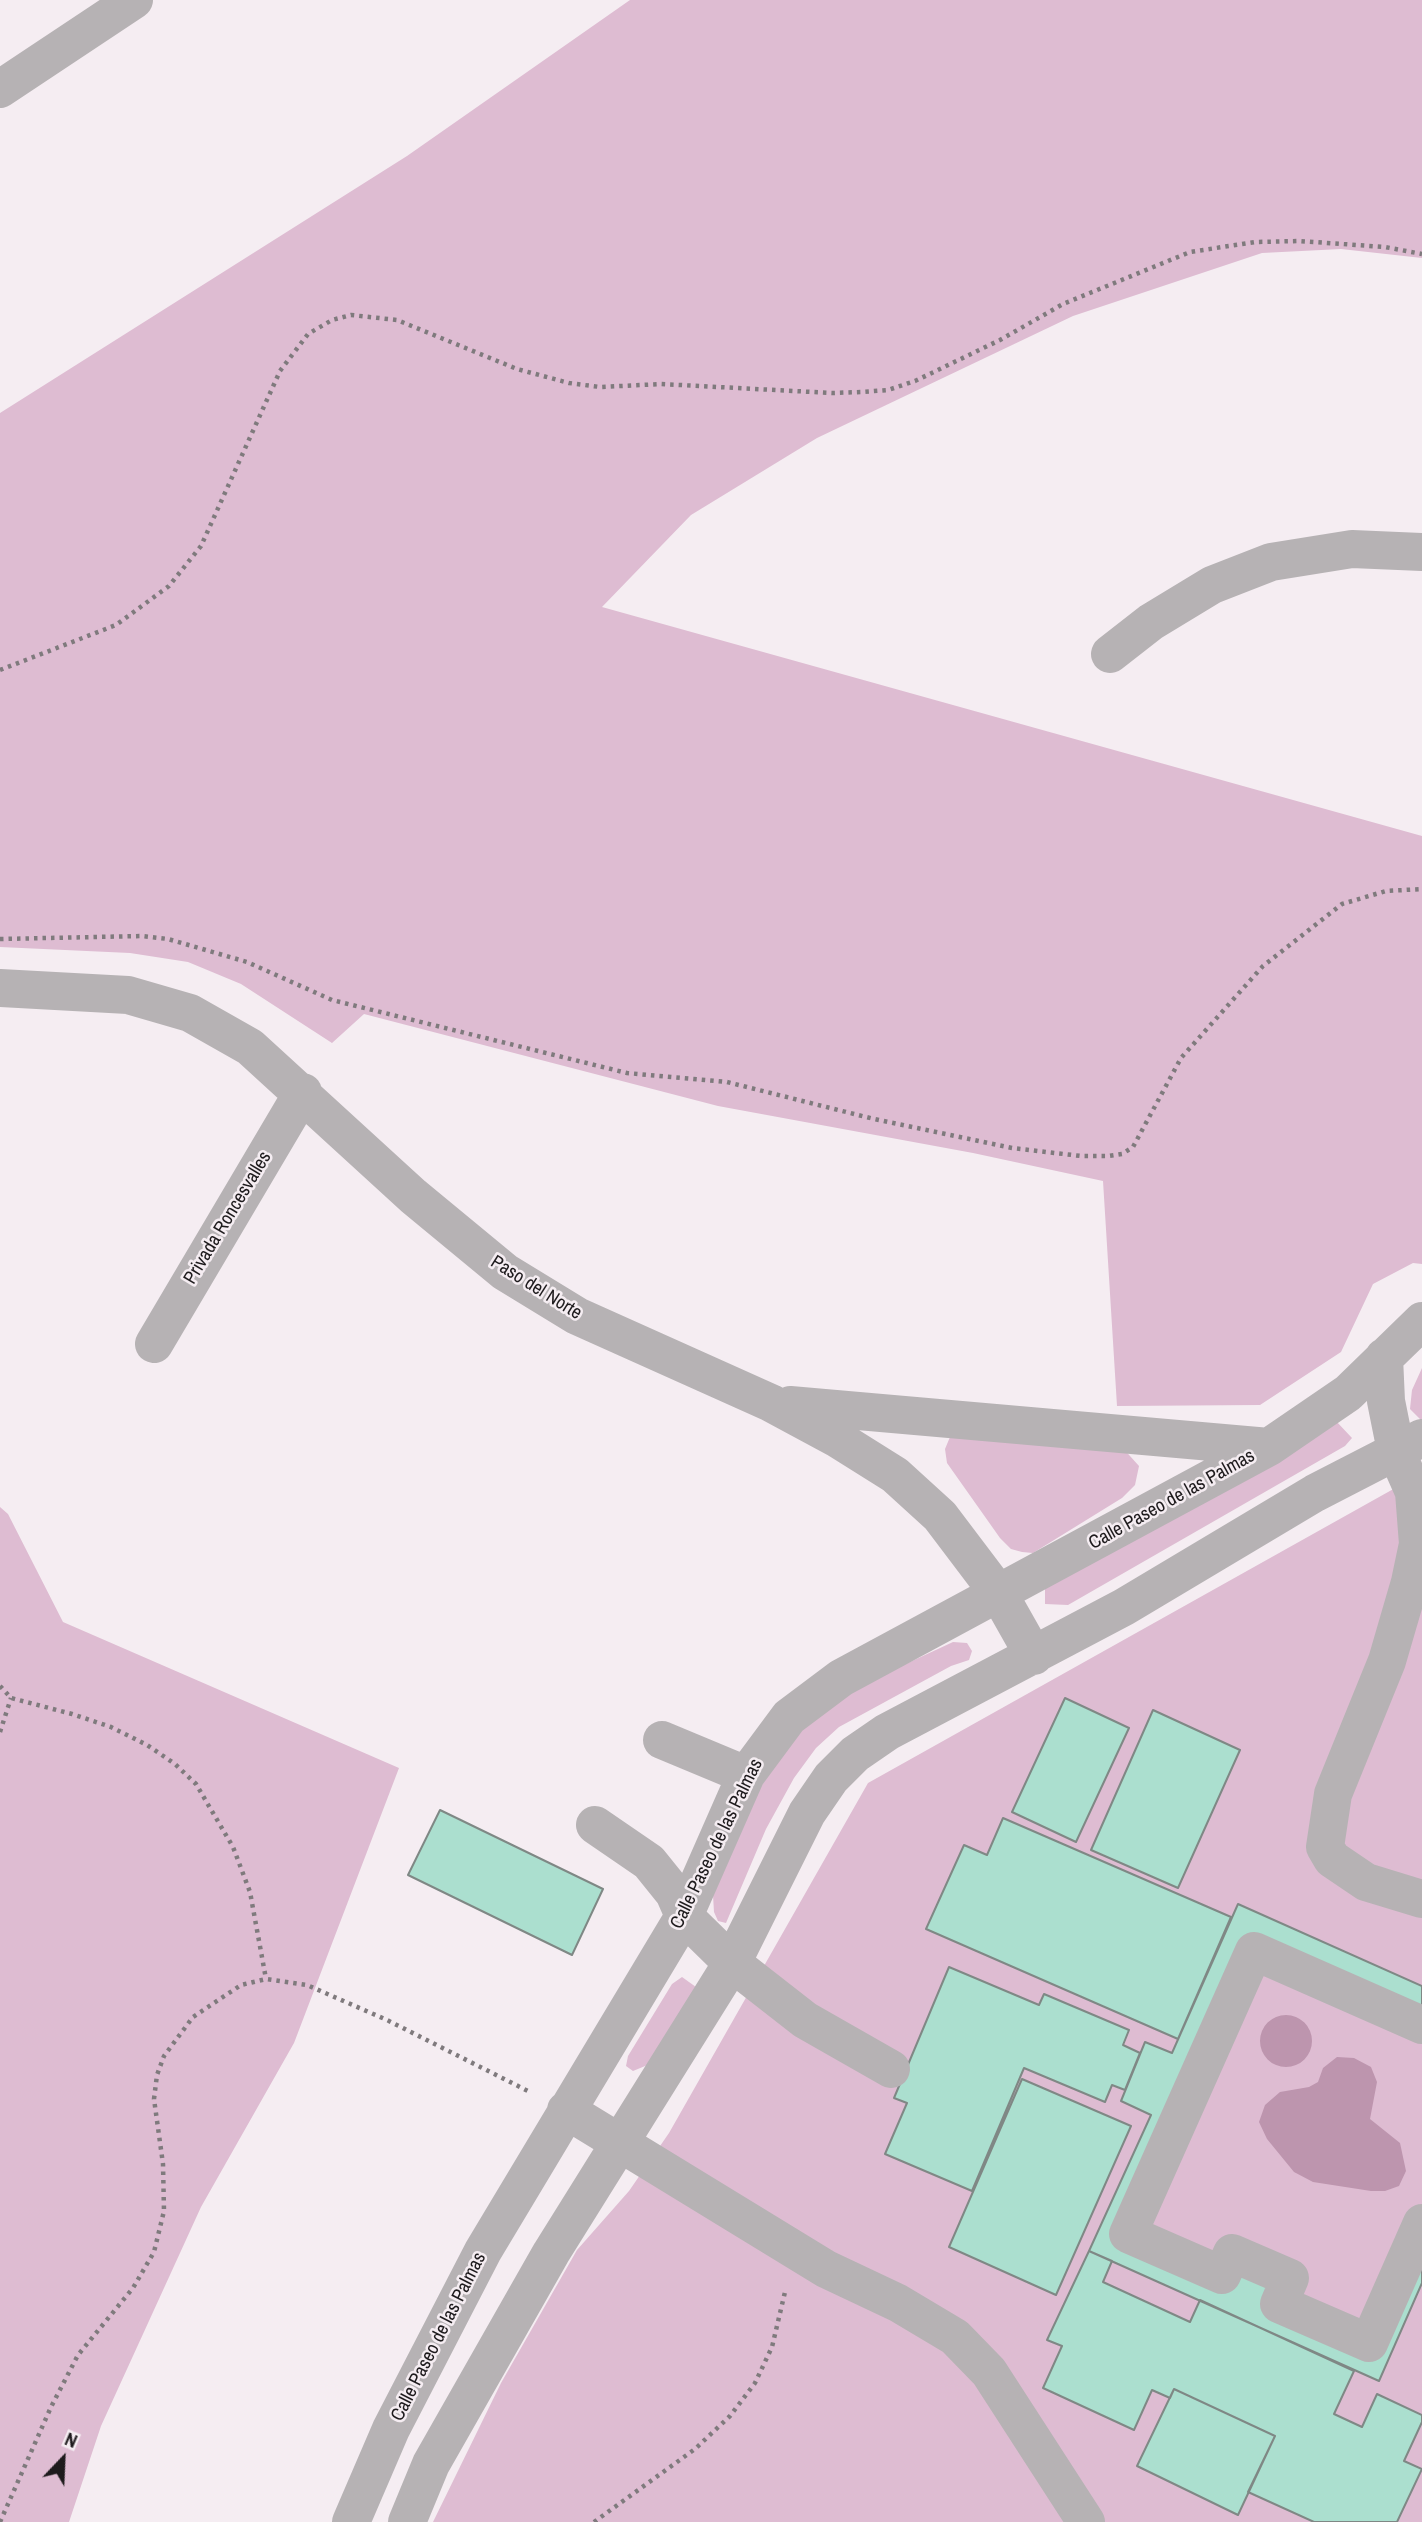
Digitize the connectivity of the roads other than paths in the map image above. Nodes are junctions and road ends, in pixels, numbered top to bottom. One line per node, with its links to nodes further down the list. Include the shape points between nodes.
1 (134, 0): 2 (street)
2 (0, 89)
3 (1422, 552): 4 (street, via 1352,549 1271,562 1212,585 1151,622)
4 (1110, 654)
5 (0, 988): 6 (street, Paso del Norte, via 128,995 190,1013 250,1047)
6 (303, 1092): 8 (street, Privada Roncesvalles); 10 (street, Paso del Norte, via 413,1196 505,1272 577,1316)
7 (1422, 1321): 9 (street, Calle Paseo de las Palmas)
8 (154, 1343)
9 (1384, 1357): 11 (street, via 1385,1401); 12 (street, Calle Paseo de las Palmas, via 1348,1393)
10 (771, 1403): 12 (street); 13 (street, Paso del Norte, via 895,1475 940,1516)
11 (1409, 1444): 14 (street, via 1315,1493); 18 (street, via 1418,1544 1387,1661 1333,1794 1325,1847 1332,1859 1366,1882)
12 (1269, 1447): 13 (street, Calle Paseo de las Palmas)
13 (999, 1594): 14 (street, Paso del Norte); 16 (street, Calle Paseo de las Palmas, via 814,1696 789,1717)
14 (1034, 1657): 20 (street, via 887,1731 831,1778 807,1812)
15 (662, 1740): 16 (street)
16 (746, 1775): 19 (street, Calle Paseo de las Palmas)
17 (595, 1825): 19 (street, via 649,1863 674,1893)
18 (1422, 1899)
19 (684, 1916): 20 (street); 23 (street, Calle Paseo de las Palmas)
20 (732, 1963): 22 (street, via 804,2020); 24 (street)
21 (1422, 2025): 25 (street, via 1254,1951 1128,2234 1222,2275 1232,2253 1290,2278 1279,2304 1369,2343)
22 (891, 2069)
23 (566, 2110): 24 (street); 26 (street, Calle Paseo de las Palmas, via 477,2263 391,2429)
24 (620, 2142): 27 (street, via 437,2453); 28 (street, via 795,2250 932,2321 974,2354 1014,2407)
25 (1422, 2222)
26 (351, 2522)
27 (407, 2522)
28 (1086, 2522)

